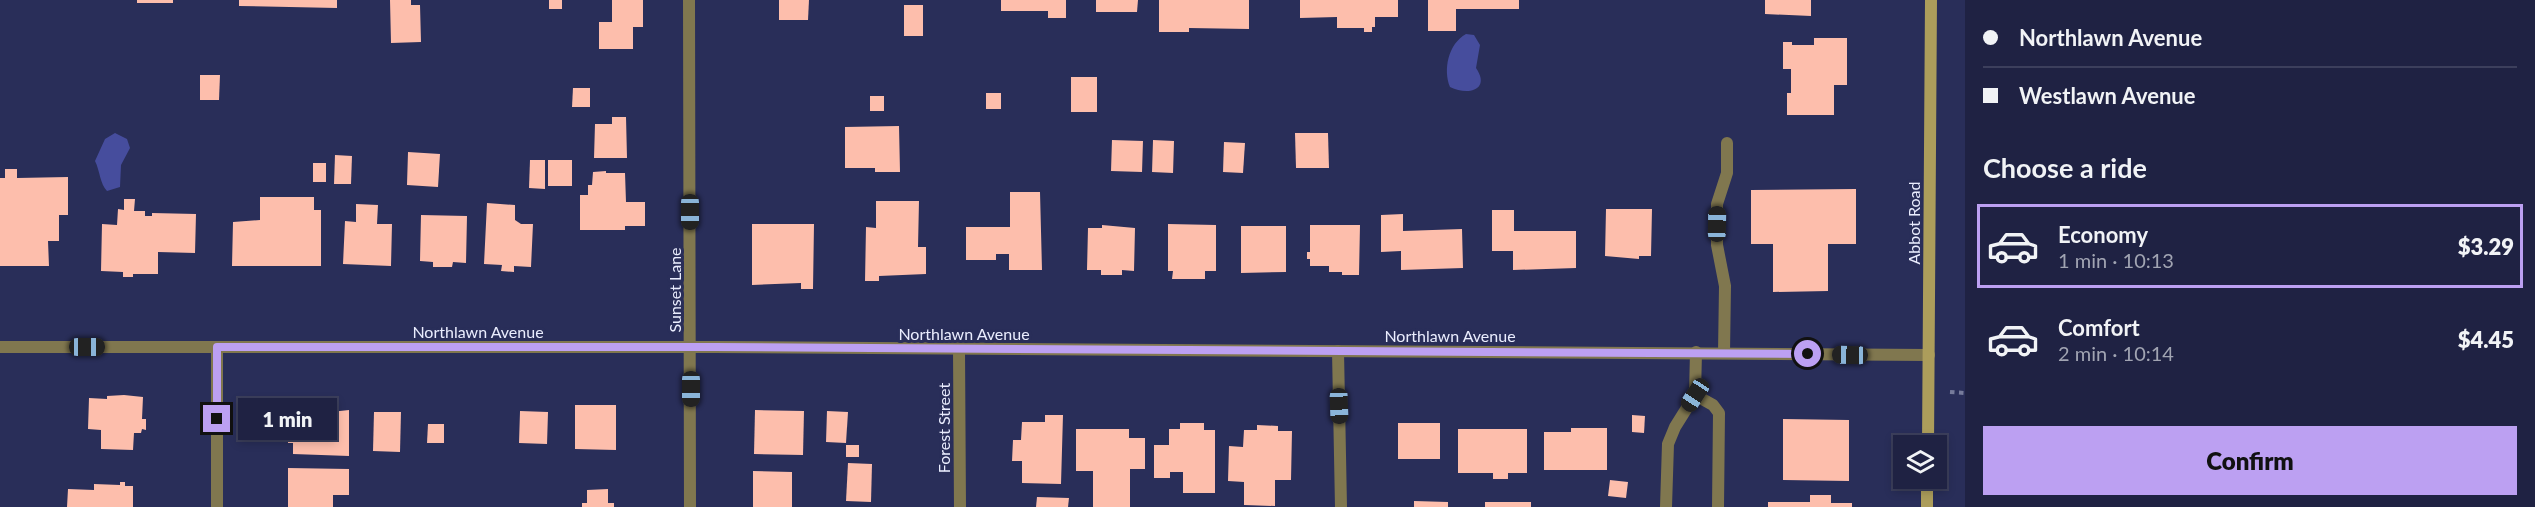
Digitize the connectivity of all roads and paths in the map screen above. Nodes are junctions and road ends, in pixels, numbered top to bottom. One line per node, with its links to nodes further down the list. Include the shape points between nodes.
1 (689, 0): 6 (street, Sunset Lane)
2 (1931, 0): 11 (main road, Abbot Road)
3 (1727, 144): 10 (street, via 1727,173 1717,204 1717,245 1725,286)
4 (0, 347): 5 (street, Northlawn Avenue)
5 (217, 347): 6 (street, Northlawn Avenue); 15 (street)
6 (691, 347): 7 (street, Northlawn Avenue); 16 (street, Sunset Lane)
7 (959, 350): 8 (street, Northlawn Avenue); 17 (street, Forest Street)
8 (1338, 351): 9 (street, Northlawn Avenue); 18 (street)
9 (1696, 352): 10 (street, Northlawn Avenue); 12 (street)
10 (1724, 353): 11 (street, Northlawn Avenue)
11 (1929, 356): 13 (main road, Abbot Road)
12 (1695, 395): 19 (street, via 1668,444); 20 (street, via 1719,413)
13 (1928, 435)
14 (1927, 489): 21 (main road)
15 (217, 507)
16 (690, 507)
17 (960, 507)
18 (1341, 507)
19 (1666, 507)
20 (1718, 507)
21 (1927, 507)

